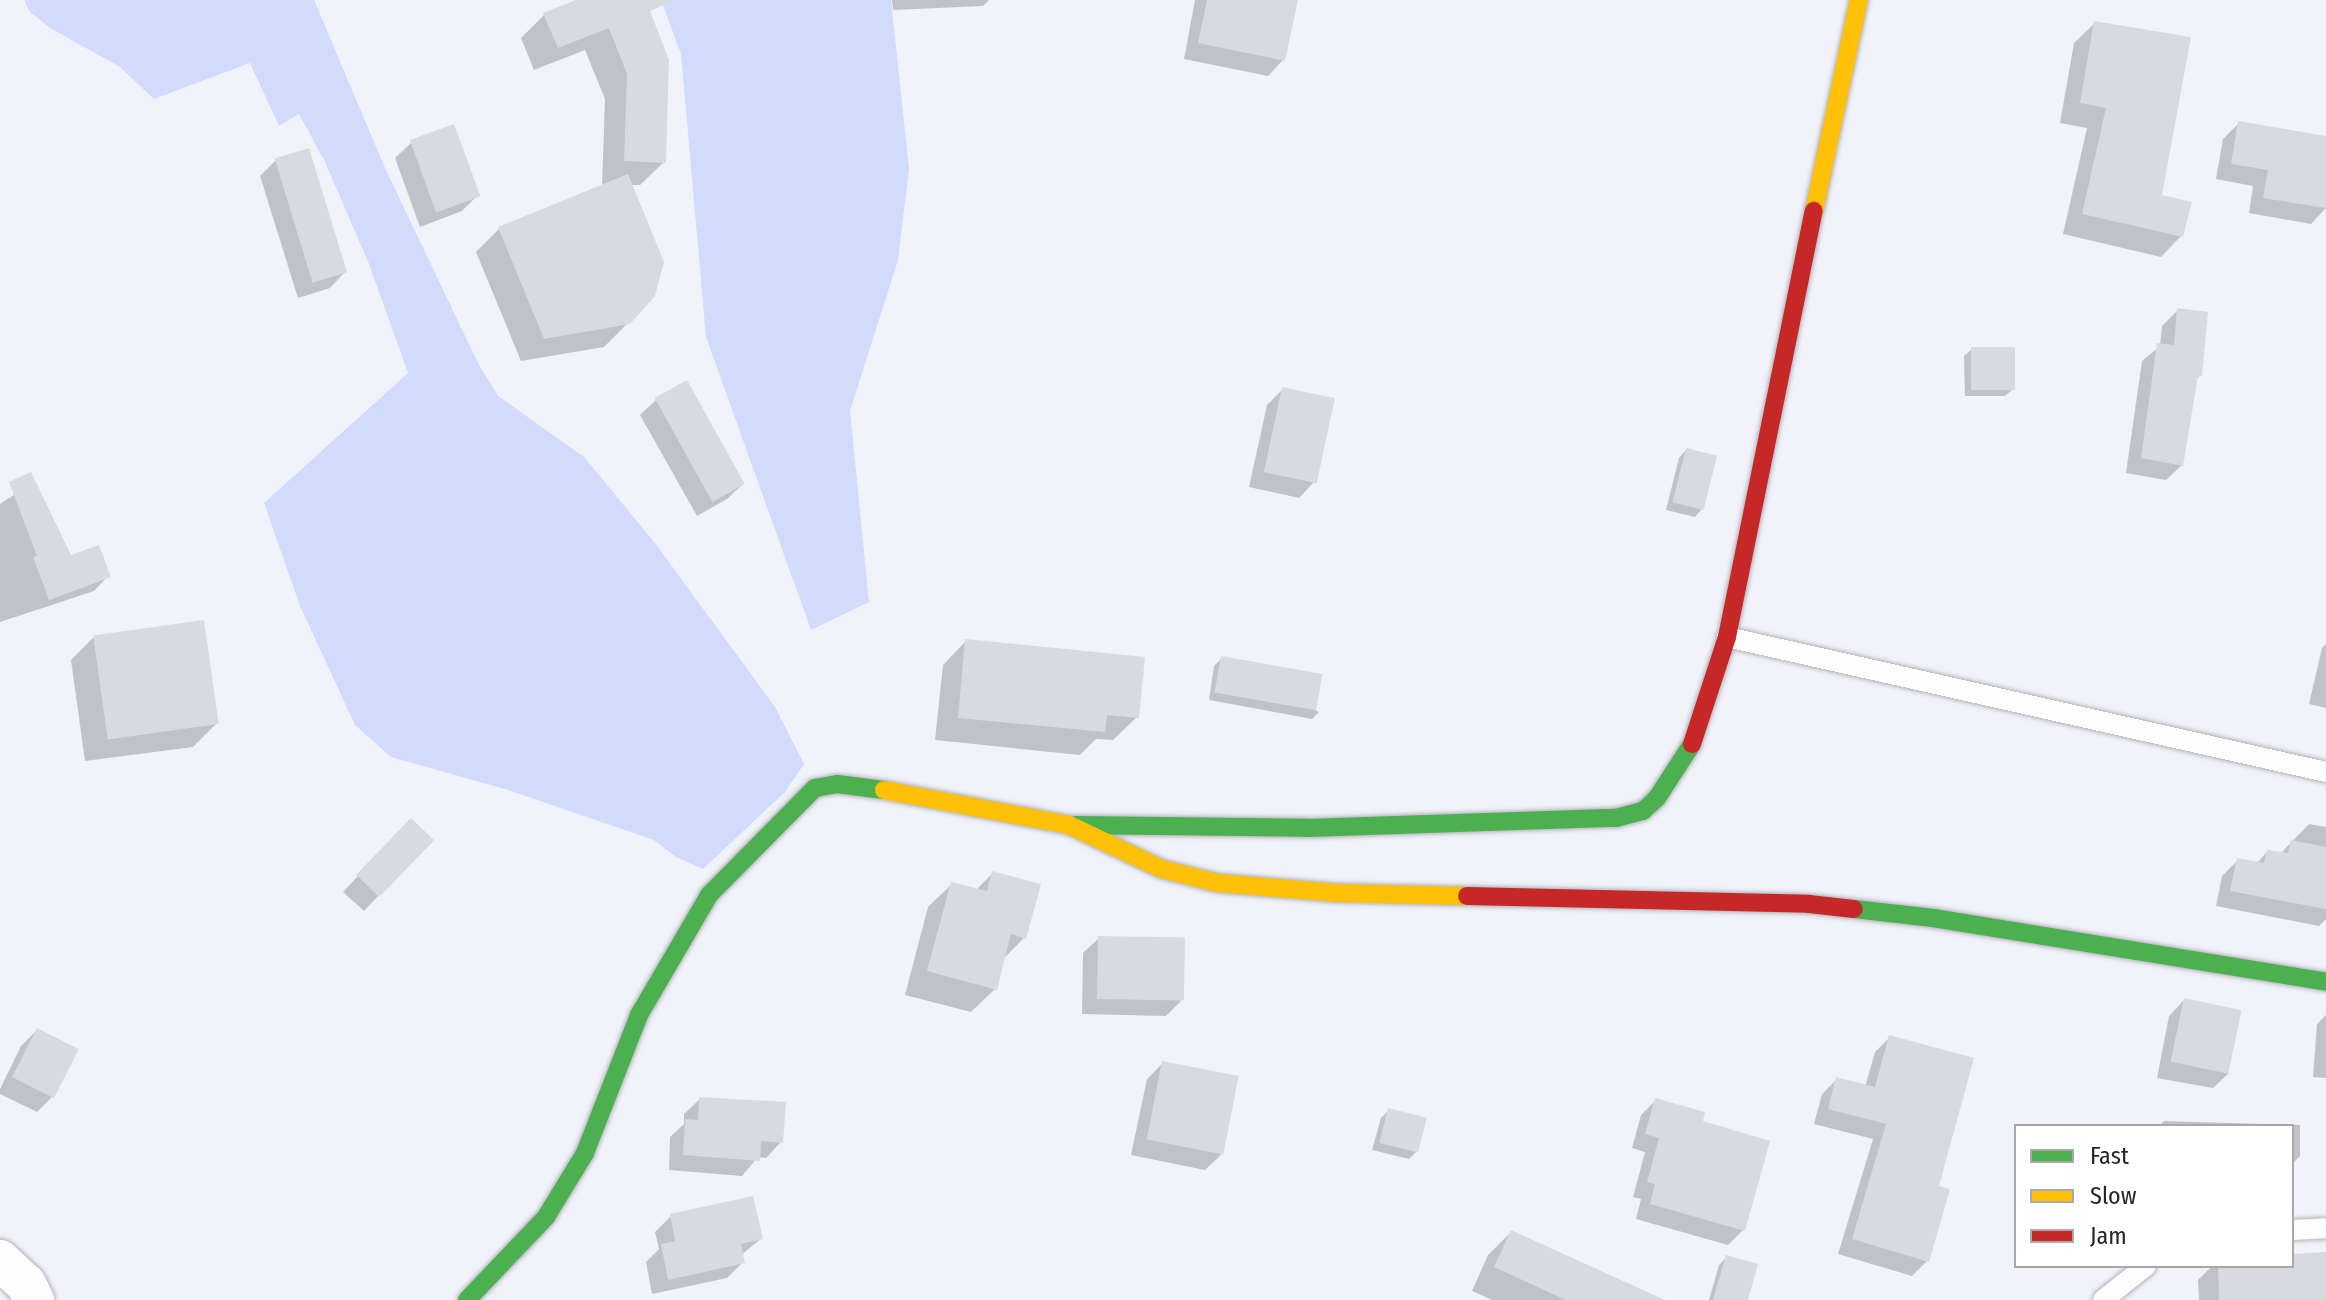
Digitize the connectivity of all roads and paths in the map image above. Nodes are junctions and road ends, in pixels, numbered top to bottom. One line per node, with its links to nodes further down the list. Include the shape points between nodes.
1 (1859, 0): 2 (street)
2 (1727, 637): 3 (lane); 4 (street, via 1690,751 1669,785 1643,811 1616,818 1307,828)
3 (2326, 772)
4 (1069, 825): 5 (street, via 1162,869 1217,883 1338,893 1809,904 1933,918); 11 (street, via 857,785 815,788 709,895 639,1015 585,1153 546,1217)
5 (2326, 982)
6 (2326, 1228): 7 (lane)
7 (2294, 1230)
8 (0, 1260): 10 (street, via 26,1284)
9 (2143, 1268): 12 (lane)
10 (34, 1300)
11 (467, 1300)
12 (2103, 1300)

